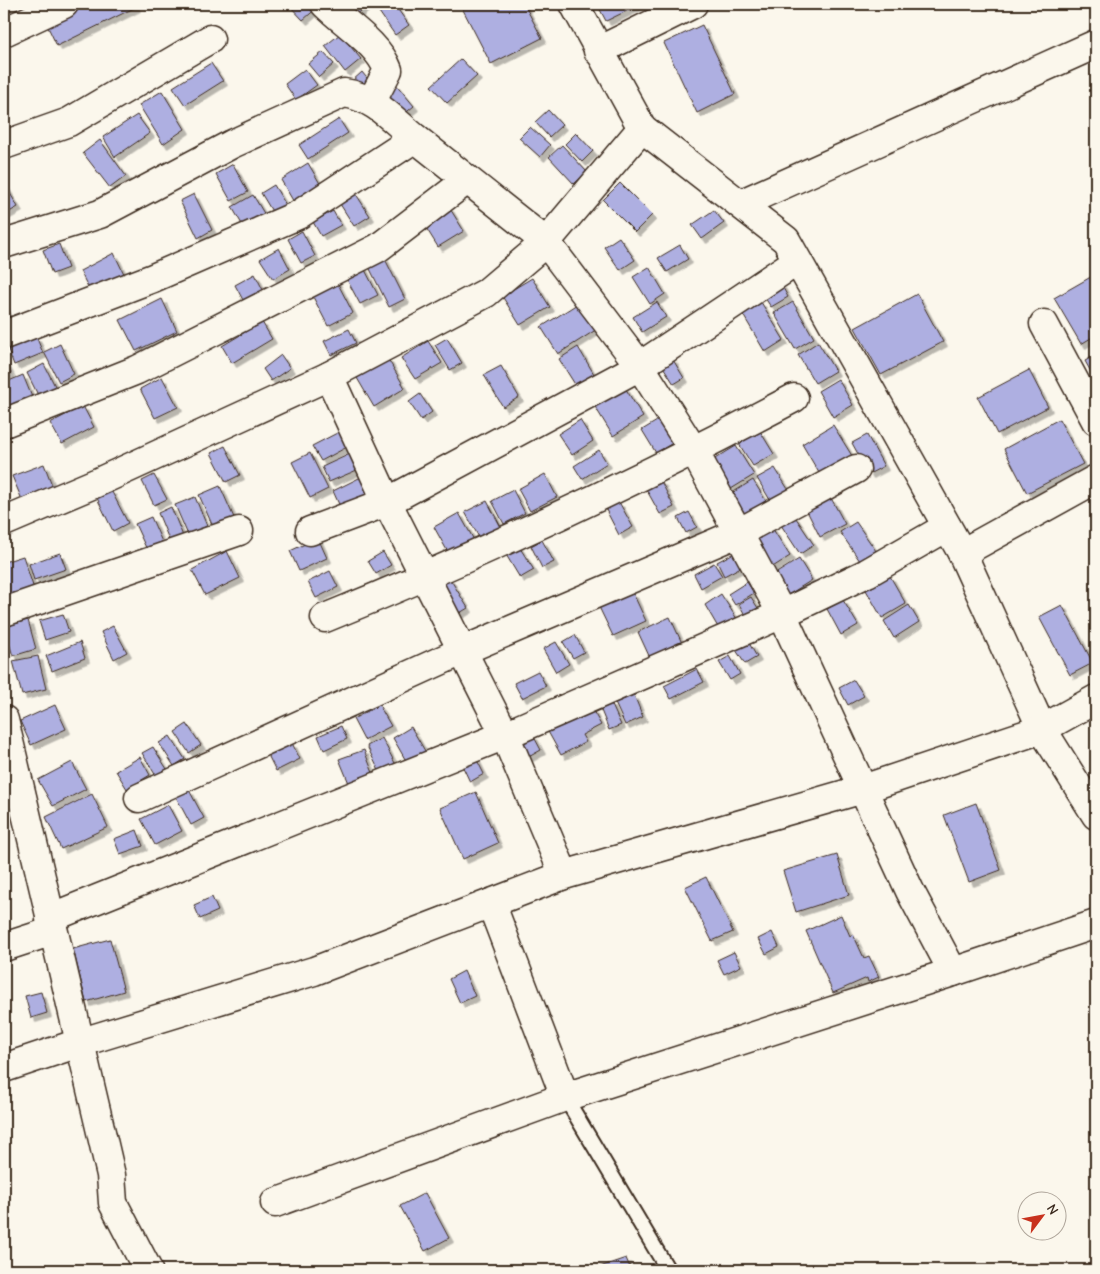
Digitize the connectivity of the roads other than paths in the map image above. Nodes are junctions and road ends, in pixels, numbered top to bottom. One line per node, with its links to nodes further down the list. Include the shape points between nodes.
1 (64, 4): 5 (street)
2 (325, 4): 9 (street, via 384,61 388,70)
3 (574, 4): 8 (street)
4 (693, 4): 8 (street)
5 (4, 32)
6 (210, 39): 12 (street, via 69,122)
7 (1096, 44): 14 (street)
8 (598, 50): 10 (street)
9 (372, 101): 11 (street); 16 (street, via 357,94 344,93 232,144 100,214)
10 (642, 128): 14 (street); 15 (street)
11 (415, 138): 13 (street); 19 (street, via 298,215 153,278)
12 (4, 145)
13 (467, 180): 15 (street); 24 (street, via 378,248 137,370)
14 (740, 204): 17 (street, via 786,240)
15 (546, 242): 20 (street); 21 (street, via 486,293)
16 (4, 244)
17 (797, 261): 20 (street); 30 (street)
18 (1044, 324): 23 (street)
19 (4, 336)
20 (640, 366): 25 (street); 28 (street)
21 (329, 376): 28 (street); 29 (street)
22 (794, 398): 25 (street)
23 (1096, 421)
24 (4, 423)
25 (694, 451): 33 (street); 35 (street)
26 (856, 469): 33 (street)
27 (1096, 479): 34 (street)
28 (387, 502): 32 (street); 35 (street)
29 (4, 522)
30 (947, 527): 34 (street); 37 (street, via 867,574)
31 (238, 531): 36 (street)
32 (310, 531)
33 (738, 533): 37 (street); 39 (street)
34 (962, 553): 42 (street)
35 (424, 578): 38 (street); 39 (street)
36 (4, 612)
37 (782, 614): 43 (street); 44 (street)
38 (324, 618)
39 (462, 651): 43 (street); 46 (street)
40 (1096, 699): 42 (street)
41 (4, 720): 45 (street)
42 (1042, 728): 44 (street); 47 (street)
43 (505, 735): 48 (street); 51 (street)
44 (863, 790): 48 (street); 53 (street, via 910,891)
45 (12, 797): 51 (street)
46 (139, 798)
47 (1096, 815)
48 (564, 875): 49 (street)
49 (491, 903): 54 (street, via 314,971); 56 (street)
50 (1096, 924): 53 (street)
51 (51, 925): 52 (street); 54 (street)
52 (4, 947)
53 (953, 972): 56 (street)
54 (79, 1043): 55 (street); 58 (street, via 109,1165 113,1203)
55 (4, 1068)
56 (565, 1097): 57 (street); 59 (lane)
57 (275, 1203)
58 (148, 1270)
59 (668, 1270)

